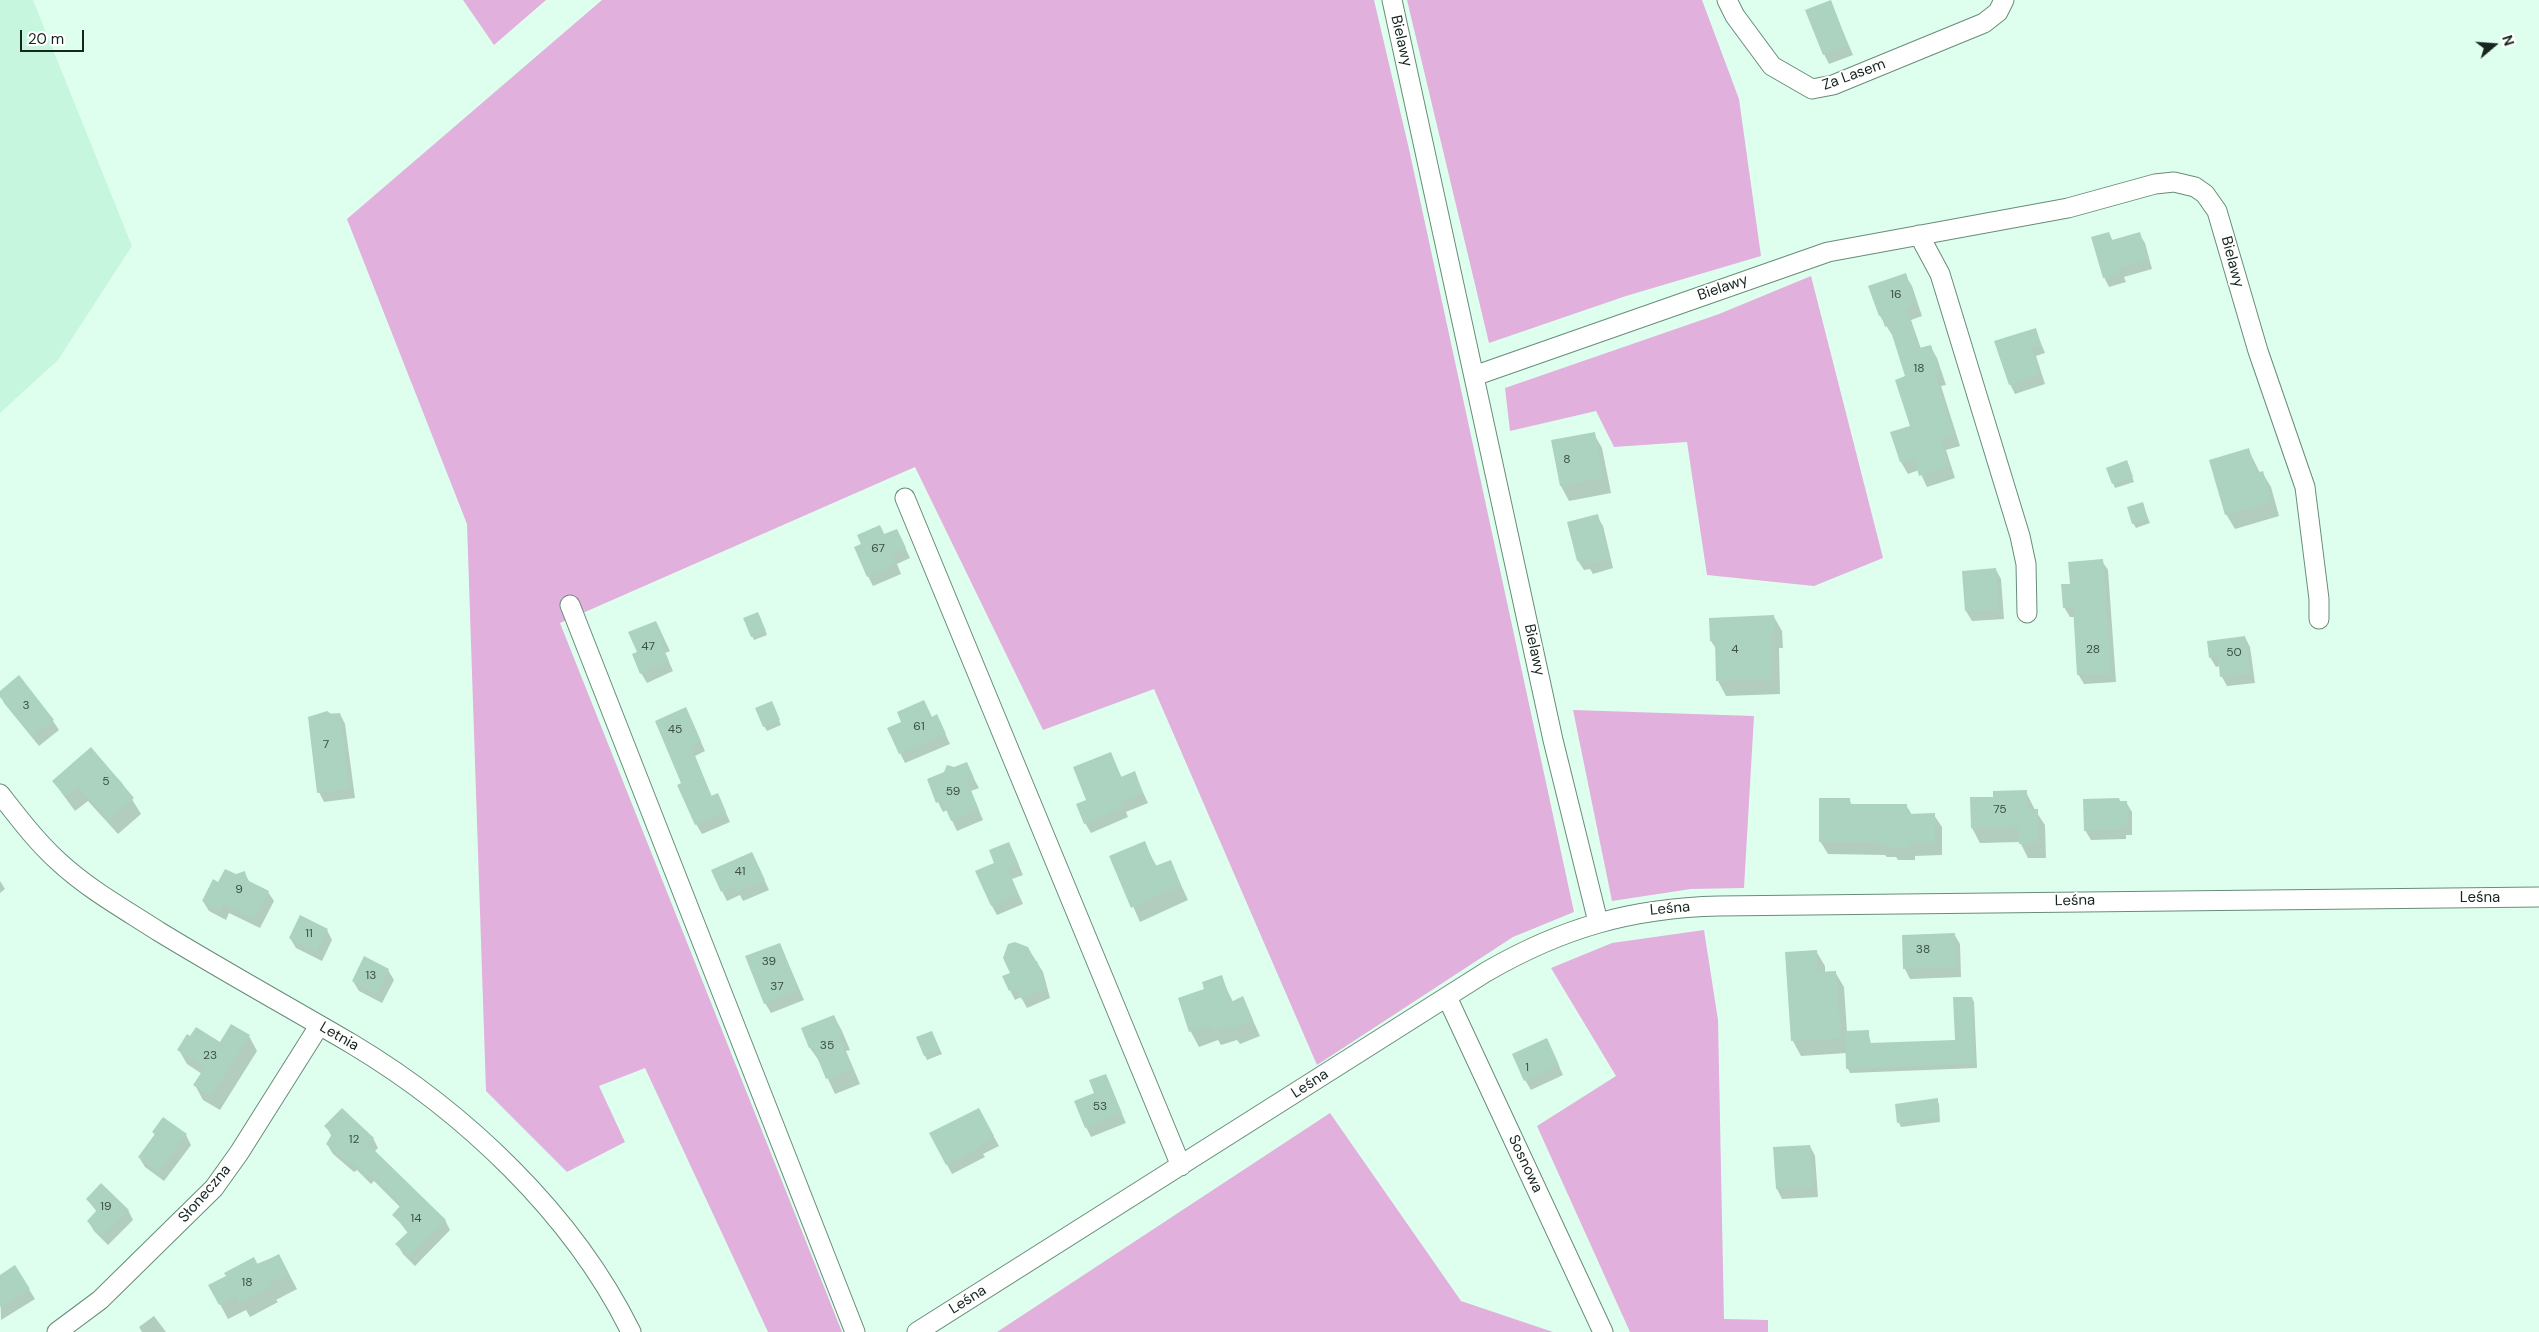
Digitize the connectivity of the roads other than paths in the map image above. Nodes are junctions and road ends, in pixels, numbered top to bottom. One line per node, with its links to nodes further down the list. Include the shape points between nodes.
1 (1392, 0): 5 (street, Bielawy)
2 (1727, 0): 3 (street, Za Lasem, via 1745,31 1772,66 1812,89 1833,86 1984,23 1998,12)
3 (2004, 0)
4 (1919, 235): 5 (street, Bielawy, via 1828,252); 8 (street, via 1940,274 2020,536 2026,564); 9 (street, Bielawy, via 2068,208 2156,184 2187,183 2205,194 2221,221 2255,342 2305,487)
5 (1474, 376): 12 (street, Bielawy, via 1553,740)
6 (905, 498): 15 (street)
7 (570, 605): 18 (street)
8 (2027, 613)
9 (2319, 619)
10 (0, 794): 14 (street, Letnia, via 37,840 87,885)
11 (2539, 898): 12 (street, Leśna, via 1710,906 1659,909)
12 (1598, 922): 13 (street, Leśna, via 1527,950)
13 (1447, 997): 15 (street, Leśna); 20 (street, Sosnowa)
14 (319, 1026): 16 (street, Słoneczna, via 214,1188 100,1300); 17 (street, Letnia, via 393,1071 484,1144 562,1224 592,1265)
15 (1181, 1166): 19 (street, Leśna)
16 (57, 1332)
17 (631, 1332)
18 (855, 1332)
19 (917, 1332)
20 (1603, 1332)

